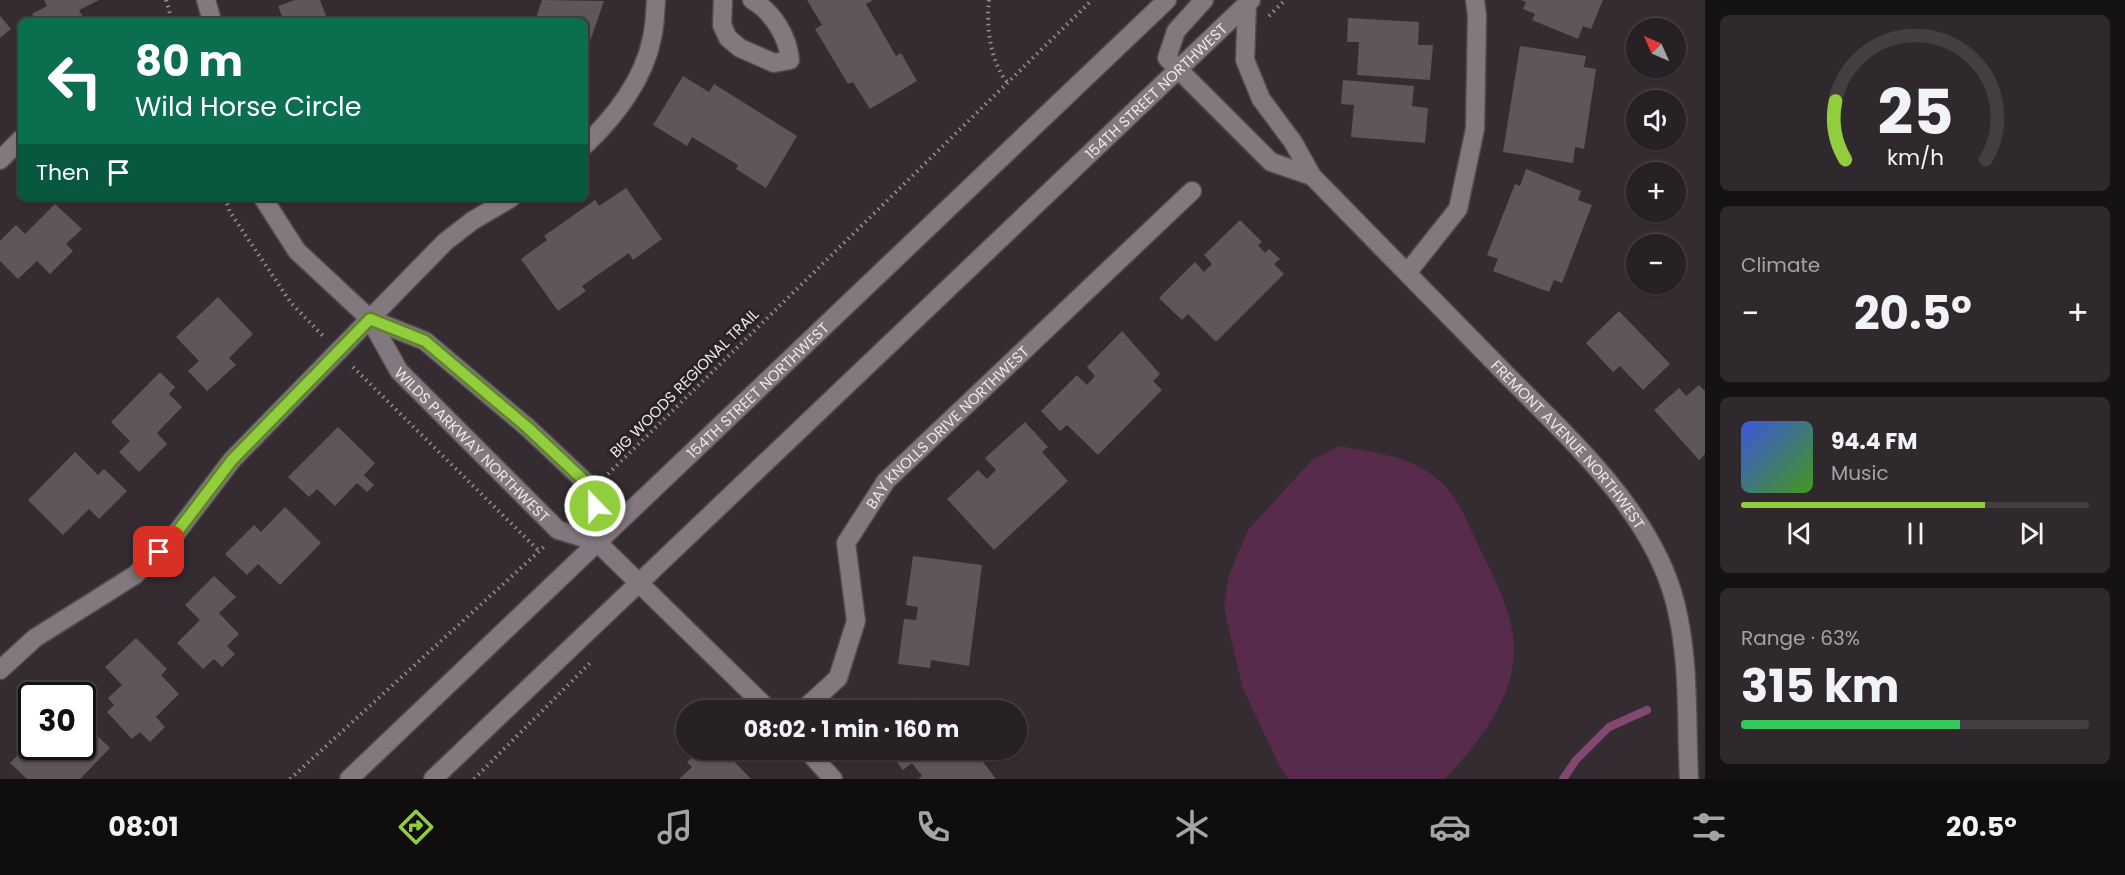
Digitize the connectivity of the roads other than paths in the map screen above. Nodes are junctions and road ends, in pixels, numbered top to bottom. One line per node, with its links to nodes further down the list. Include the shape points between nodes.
1 (206, 0): 9 (street)
2 (656, 0): 12 (street, via 652,39 635,84)
3 (723, 0): 4 (street, via 722,25 728,38 774,63 790,60 789,43 763,6)
4 (752, 0)
5 (1167, 0): 20 (street, 154TH STREET NORTHWEST)
6 (1204, 0): 10 (street, via 1176,31 1167,58)
7 (1475, 0): 18 (street, via 1475,129 1458,209)
8 (1249, 2): 10 (street, 154TH STREET NORTHWEST); 14 (street, FREMONT AVENUE NORTHWEST, via 1245,60 1261,99 1293,142)
9 (211, 18)
10 (1178, 71): 14 (street, FREMONT AVENUE NORTHWEST, via 1271,162); 21 (street, 154TH STREET NORTHWEST)
11 (18, 142): 13 (street)
12 (588, 142)
13 (0, 160)
14 (1312, 177): 18 (street, FREMONT AVENUE NORTHWEST)
15 (1192, 191): 24 (street, BAY KNOLLS DRIVE NORTHWEST, via 886,481 846,543 856,621 838,678)
16 (265, 201): 19 (street, WILDS PARKWAY NORTHWEST, via 297,251)
17 (506, 201): 19 (street, via 445,242)
18 (1407, 273): 29 (street, FREMONT AVENUE NORTHWEST, via 1628,503 1650,540 1675,601 1683,645)
19 (370, 319): 20 (street, WILDS PARKWAY NORTHWEST, via 399,371 558,530); 20 (street, WILDS PARKWAY NORTHWEST, via 425,341 593,489); 22 (street, via 232,460 171,540 135,574 35,638)
20 (597, 542): 21 (street, WILDS PARKWAY NORTHWEST); 26 (street, 154TH STREET NORTHWEST)
21 (639, 582): 23 (street, WILDS PARKWAY NORTHWEST); 27 (street, 154TH STREET NORTHWEST)
22 (0, 670)
23 (759, 700)
24 (814, 700)
25 (816, 760): 28 (street)
26 (349, 779)
27 (433, 779)
28 (833, 779)
29 (1689, 779)

